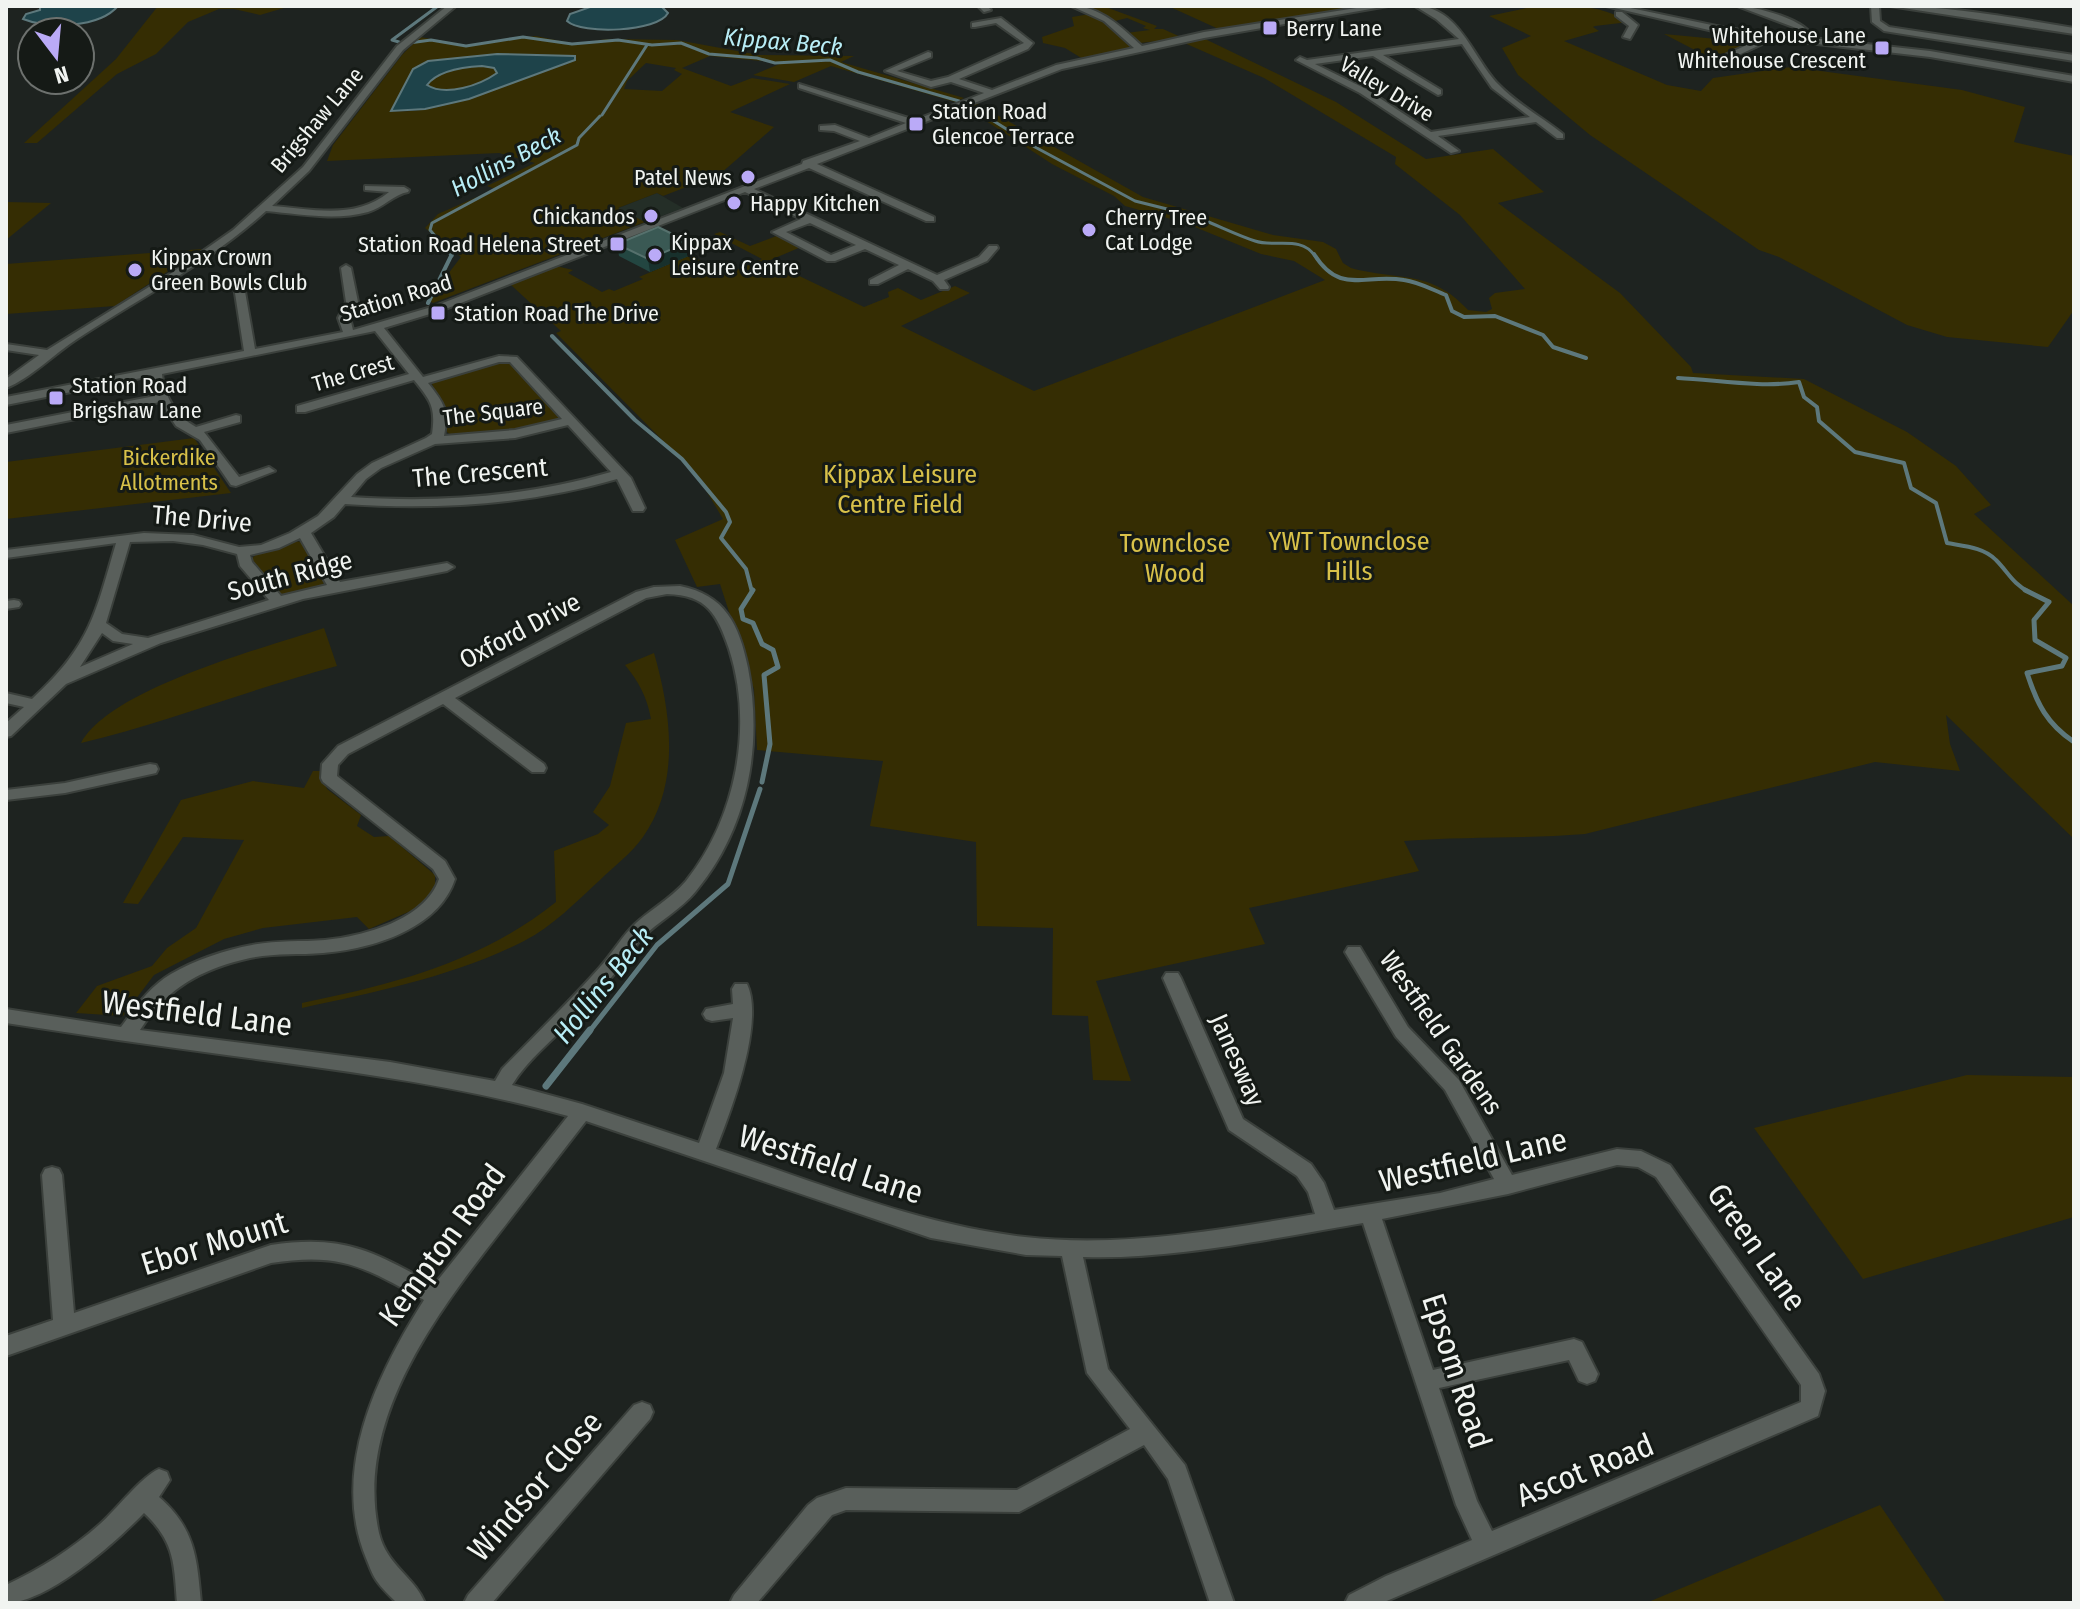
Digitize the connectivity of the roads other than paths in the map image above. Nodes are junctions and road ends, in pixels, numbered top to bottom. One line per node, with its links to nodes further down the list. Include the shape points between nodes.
1 (452, 6): 35 (street, Brigshaw Lane, via 400,48 312,163)
2 (1075, 6): 15 (street, via 1107,19)
3 (1384, 6): 15 (street)
4 (1419, 6): 14 (street)
5 (1741, 6): 13 (street, via 1799,26)
6 (1875, 6): 18 (street, via 1876,22 1887,29)
7 (1894, 6): 10 (street)
8 (1614, 7): 11 (street, via 1634,25); 12 (street)
9 (975, 25): 20 (street, via 998,20 1029,43)
10 (2074, 31)
11 (1627, 37)
12 (1770, 37): 13 (street); 19 (street)
13 (1808, 40): 21 (street)
14 (1466, 41): 16 (street); 25 (street, via 1495,86)
15 (1139, 48): 23 (street, Station Road, via 1059,67)
16 (1374, 53): 24 (street); 28 (street, Valley Drive, via 1302,61 1363,91)
17 (928, 55): 20 (street, via 889,71 928,84)
18 (2074, 58)
19 (1717, 62)
20 (951, 79): 23 (street)
21 (2074, 79)
22 (802, 86): 26 (street)
23 (989, 92): 26 (street, Station Road)
24 (1438, 92)
25 (1536, 119): 28 (street); 29 (street)
26 (912, 122): 30 (street, Station Road)
27 (823, 128): 30 (street)
28 (1429, 135): 31 (street, Valley Drive)
29 (1560, 136)
30 (866, 140): 32 (street, Station Road)
31 (1454, 151)
32 (806, 163): 34 (street, Station Road); 37 (street)
33 (369, 188): 35 (street, via 403,190 381,206 354,213)
34 (744, 188): 36 (street); 44 (street, Station Road)
35 (266, 208): 47 (street, Brigshaw Lane, via 206,255)
36 (810, 219): 38 (street); 38 (street, via 777,232 831,259)
37 (930, 219)
38 (865, 245): 40 (street)
39 (993, 248): 40 (street, via 940,283)
40 (906, 266): 43 (street)
41 (346, 268): 45 (street, via 352,302 344,318)
42 (238, 280): 48 (street)
43 (874, 282)
44 (378, 328): 45 (street, Station Road); 50 (street)
45 (349, 334): 48 (street, Station Road)
46 (6, 347): 47 (street)
47 (47, 353): 51 (street, Brigshaw Lane)
48 (250, 354): 49 (street, Station Road)
49 (156, 372): 52 (street); 53 (street, Station Road)
50 (419, 378): 54 (street, The Crest); 56 (street, The Square, via 510,358); 59 (street, via 441,415)
51 (6, 384)
52 (162, 398): 57 (street); 58 (street, via 180,423)
53 (6, 401)
54 (301, 409)
55 (236, 419): 58 (street)
56 (570, 421): 59 (street, The Square, via 515,434); 61 (street)
57 (6, 429)
58 (195, 431): 60 (street, via 236,482)
59 (434, 440): 62 (street, The Drive, via 372,467)
60 (269, 471)
61 (619, 474): 62 (street, The Crescent, via 551,492 469,503); 63 (street, via 632,489)
62 (344, 500): 64 (street, The Drive)
63 (638, 508)
64 (303, 531): 66 (street, The Drive); 69 (street)
65 (124, 538): 66 (street, The Drive, via 189,538); 67 (street); 71 (street, The Drive)
66 (243, 551): 70 (street, via 245,563)
67 (6, 554)
68 (447, 567): 69 (street, South Ridge)
69 (336, 588): 70 (street, South Ridge)
70 (279, 603): 72 (street, South Ridge)
71 (99, 624): 72 (street, South Ridge, via 118,638); 73 (street, The Drive)
72 (148, 641): 73 (street, South Ridge)
73 (60, 681): 76 (street, The Drive)
74 (444, 697): 78 (street); 87 (street, Oxford Drive, via 343,750 328,771 333,784 445,872 446,888 435,905 351,942 234,956 167,985); 88 (street, Oxford Drive, via 641,595 673,590 700,595 722,613 747,701 741,784 702,871 636,934)
75 (6, 698): 76 (street)
76 (34, 704): 77 (street, The Drive)
77 (6, 732)
78 (538, 768)
79 (150, 769): 80 (street)
80 (6, 795)
81 (1354, 952): 93 (street, Westfield Gardens, via 1410,1042 1452,1085)
82 (1172, 978): 95 (street, Janesway, via 1236,1124 1304,1170)
83 (741, 989): 84 (street)
84 (743, 1009): 85 (street); 90 (street, via 726,1102)
85 (712, 1014)
86 (6, 1016): 87 (street, Westfield Lane)
87 (126, 1035): 88 (street, Westfield Lane, via 390,1069)
88 (500, 1089): 89 (street, Westfield Lane)
89 (582, 1112): 90 (street, Westfield Lane); 97 (street, Kempton Road)
90 (704, 1153): 96 (street, Westfield Lane, via 931,1229)
91 (1641, 1159): 93 (street, Westfield Lane, via 1617,1157); 102 (street, Green Lane, via 1672,1180)
92 (52, 1175): 98 (street)
93 (1508, 1186): 94 (street, Westfield Lane)
94 (1370, 1214): 95 (street, Westfield Lane); 101 (street, Epsom Road)
95 (1328, 1221): 96 (street, Westfield Lane, via 1158,1245)
96 (1071, 1249): 104 (street, via 1098,1373)
97 (437, 1297): 98 (street, Ebor Mount, via 352,1252 305,1248 271,1254); 108 (street, Kempton Road, via 415,1329 383,1402 364,1486 370,1546 384,1573)
98 (64, 1325): 99 (street, Ebor Mount)
99 (6, 1346)
100 (1587, 1374): 101 (street, via 1574,1349)
101 (1427, 1381): 105 (street, Epsom Road, via 1467,1505)
102 (1811, 1381): 105 (street, Ascot Road, via 1814,1401 1803,1415)
103 (642, 1412): 109 (street, Windsor Close)
104 (1147, 1432): 110 (street, via 1019,1501 846,1499 825,1506); 111 (street, via 1177,1473)
105 (1487, 1545): 112 (street, Ascot Road)
106 (6, 1598): 107 (street, via 67,1566 152,1489 183,1541)
107 (189, 1603)
108 (413, 1603)
109 (476, 1603)
110 (742, 1603)
111 (1222, 1603)
112 (1357, 1603)

